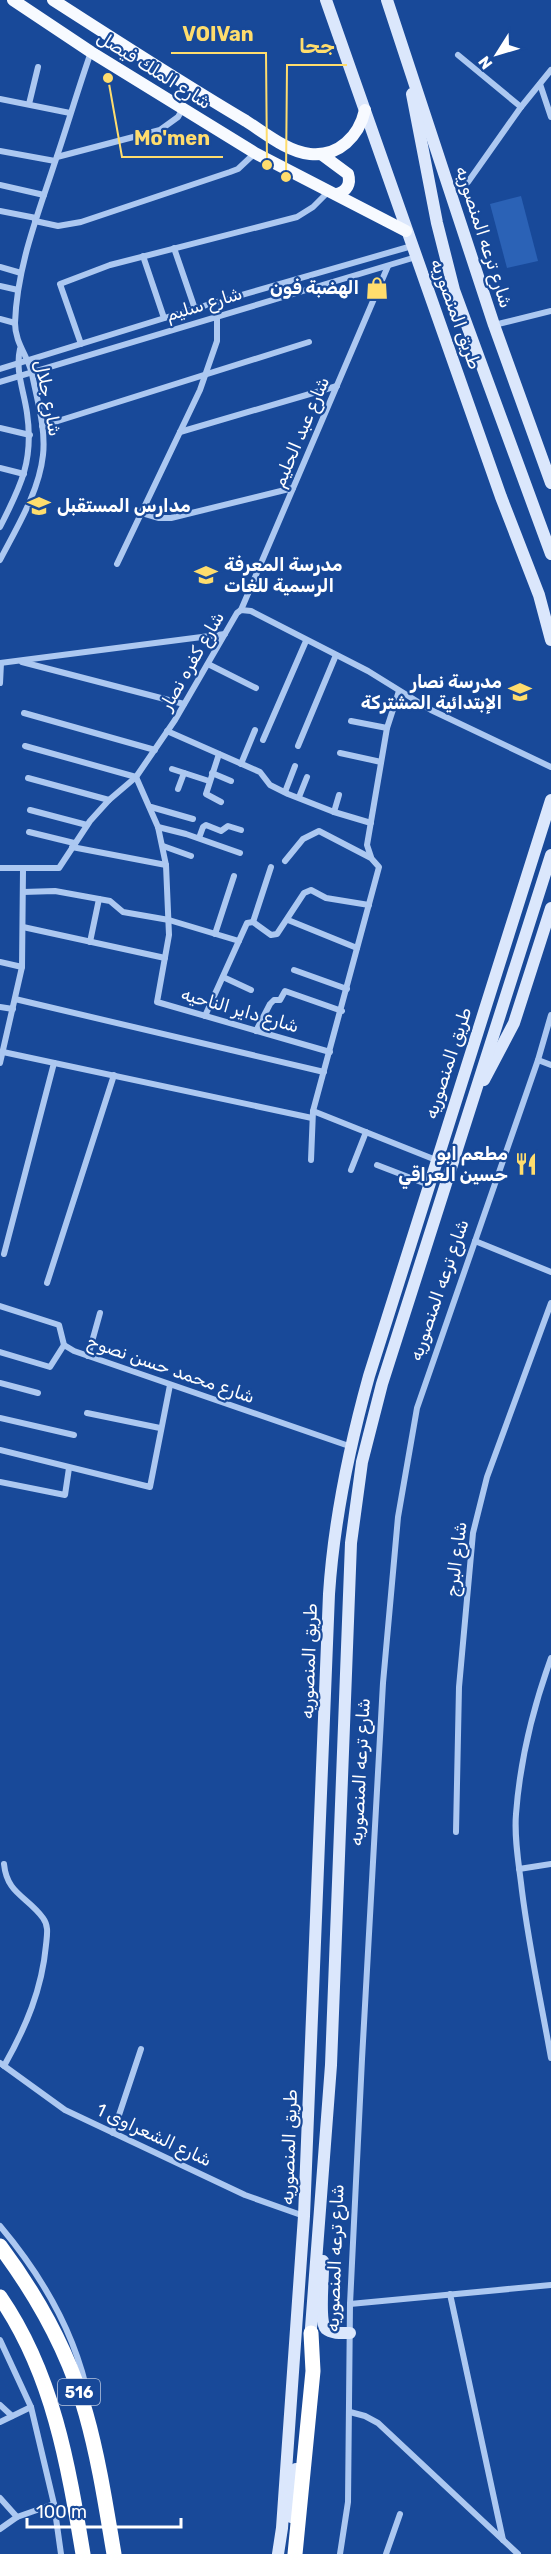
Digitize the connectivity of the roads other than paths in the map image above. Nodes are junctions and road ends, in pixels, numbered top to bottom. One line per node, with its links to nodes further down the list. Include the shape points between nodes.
1 (13, 0): 5 (main road, شارع الملك فيصل)
2 (53, 0): 20 (main road, شارع الملك فيصل, via 280,142 299,152)
3 (326, 0): 15 (main road, طريق المنصوريه)
4 (387, 0): 9 (main road, شارع ترعه المنصوريه)
5 (91, 52): 14 (main road, شارع الملك فيصل); 16 (street)
6 (458, 55): 13 (street)
7 (38, 67): 12 (street)
8 (551, 70): 10 (street)
9 (412, 77): 43 (main road, شارع ترعه المنصوريه); 67 (main road, via 415,116 454,290)
10 (540, 84): 13 (street); 17 (street)
11 (0, 99): 12 (street)
12 (29, 104): 16 (street)
13 (520, 107): 22 (street)
14 (182, 110): 19 (main road, شارع الملك فيصل); 21 (street, via 160,130)
15 (365, 110): 20 (main road, via 351,139); 28 (main road, طريق المنصوريه)
16 (70, 112): 21 (street)
17 (551, 117)
18 (0, 151): 21 (street)
19 (255, 153): 24 (main road, شارع الملك فيصل); 27 (street, via 238,169 70,225 46,225)
20 (321, 154): 24 (main road, via 348,174 347,188)
21 (56, 159): 25 (street)
22 (468, 182)
23 (0, 185): 25 (street)
24 (334, 192): 28 (main road, شارع الملك فيصل); 29 (street, via 297,217)
25 (44, 195): 27 (street)
26 (0, 211): 27 (street)
27 (36, 220): 34 (street)
28 (406, 231): 30 (main road, طريق المنصوريه)
29 (174, 248): 31 (street); 37 (street)
30 (414, 252): 32 (street, شارع سليم); 37 (street, شارع سليم); 72 (main road, طريق المنصوريه, via 539,595)
31 (143, 256): 40 (street); 45 (street, via 60,284)
32 (388, 266): 39 (street, شارع سليم); 54 (street, شارع عبد الحليم)
33 (0, 267): 34 (street)
34 (21, 273): 36 (street)
35 (0, 286): 36 (street)
36 (18, 290): 42 (street)
37 (195, 309): 40 (street, شارع سليم)
38 (551, 311): 43 (street)
39 (217, 316): 50 (street, شارع سليم); 51 (street, via 217,341)
40 (164, 318): 45 (street, شارع سليم)
41 (0, 319): 42 (street)
42 (15, 323): 46 (street)
43 (494, 325): 61 (main road, شارع ترعه المنصوريه)
44 (309, 342): 51 (street)
45 (81, 344): 47 (street, شارع سليم)
46 (20, 349): 47 (street, شارع جلال); 48 (street, شارع جلال)
47 (28, 360): 48 (street, شارع سليم); 50 (street, شارع جلال)
48 (17, 363): 49 (street, شارع سليم); 52 (street, شارع جلال)
49 (0, 369)
50 (31, 372): 52 (street, شارع سليم); 55 (street, شارع جلال)
51 (206, 375): 55 (street); 57 (street)
52 (20, 376): 53 (street, شارع سليم); 58 (street, شارع جلال)
53 (0, 382)
54 (337, 386): 57 (street); 62 (street, شارع عبد الحليم)
55 (42, 426): 68 (street, شارع جلال, via 40,473)
56 (0, 428): 58 (street)
57 (180, 432): 65 (street)
58 (30, 435): 60 (street, شارع جلال)
59 (0, 468): 60 (street)
60 (24, 474): 64 (street, شارع جلال)
61 (551, 483)
62 (293, 488): 65 (street, via 171,518); 70 (street, شارع عبد الحليم)
63 (0, 508): 64 (street)
64 (9, 511): 66 (street, شارع جلال)
65 (142, 513): 69 (street)
66 (0, 527)
67 (551, 554)
68 (0, 560)
69 (117, 564)
70 (241, 610): 71 (street, شارع كفره نصار); 73 (street, شارع كفره نصار, via 251,611)
71 (225, 634): 75 (street); 77 (street, شارع كفره نصار)
72 (551, 640)
73 (306, 641): 74 (street, شارع كفره نصار); 87 (street)
74 (336, 656): 80 (street, شارع كفره نصار); 89 (street)
75 (17, 661): 76 (street); 81 (street)
76 (1, 663): 78 (street)
77 (208, 664): 79 (street); 81 (street, شارع كفره نصار)
78 (0, 683)
79 (256, 688)
80 (399, 691): 84 (street); 96 (street, شارع كفره نصار)
81 (184, 704): 86 (street, شارع كفره نصار)
82 (24, 713): 90 (street)
83 (351, 721): 84 (street)
84 (387, 728): 93 (street)
85 (255, 730): 94 (street)
86 (167, 731): 90 (street, شارع كفره نصار); 92 (street)
87 (263, 740)
88 (25, 746): 100 (street)
89 (298, 746)
90 (154, 750): 100 (street, شارع كفره نصار)
91 (340, 753): 93 (street)
92 (219, 754): 94 (street); 99 (street)
93 (381, 762): 116 (street)
94 (241, 764): 106 (street, via 260,772 267,783)
95 (295, 766): 106 (street)
96 (551, 767)
97 (172, 769): 98 (street)
98 (184, 773): 103 (street); 105 (street)
99 (212, 773): 103 (street); 104 (street)
100 (136, 777): 109 (street, شارع كفره نصار); 112 (street, شارع داير الناحيه)
101 (307, 777): 108 (street)
102 (28, 778): 109 (street)
103 (209, 781): 111 (street, via 206,794)
104 (231, 781)
105 (178, 789)
106 (285, 792): 108 (street)
107 (339, 795): 114 (street)
108 (299, 798): 114 (street)
109 (110, 800): 117 (street, شارع كفره نصار)
110 (551, 800): 172 (main road, طريق المنصوريه)
111 (221, 802)
112 (151, 807): 115 (street); 118 (street, شارع داير الناحيه)
113 (30, 810): 117 (street)
114 (334, 812): 116 (street)
115 (193, 819)
116 (371, 823): 127 (street, via 367,845)
117 (87, 825): 122 (street, شارع كفره نصار)
118 (158, 827): 121 (street); 123 (street, شارع داير الناحيه)
119 (241, 830): 121 (street, via 228,826 221,831 206,825)
120 (29, 832): 122 (street)
121 (199, 838): 124 (street)
122 (73, 845): 129 (street); 132 (street, شارع كفره نصار, via 59,868)
123 (163, 846): 126 (street); 129 (street, شارع داير الناحيه)
124 (240, 853)
125 (551, 855): 168 (main road, طريق المنصوريه)
126 (191, 856)
127 (371, 858): 128 (street, via 319,831 303,839); 136 (street, via 379,867)
128 (285, 861)
129 (166, 865): 138 (street, شارع داير الناحيه)
130 (271, 867): 140 (street)
131 (0, 868): 132 (street)
132 (23, 870): 134 (street)
133 (234, 876): 142 (street)
134 (23, 892): 135 (street, via 55,891); 141 (street)
135 (99, 899): 138 (street, via 114,903 123,912); 144 (street)
136 (369, 905): 139 (street, via 326,898 311,890 304,893); 145 (street)
137 (551, 908): 168 (main road, via 514,1023)
138 (169, 920): 142 (street); 146 (street, شارع داير الناحيه)
139 (288, 920): 140 (street, via 281,931 271,934); 145 (street)
140 (254, 922): 143 (street, via 247,923)
141 (23, 927): 144 (street); 148 (street)
142 (215, 934): 143 (street)
143 (239, 941): 150 (street)
144 (90, 942): 146 (street)
145 (357, 948): 151 (street)
146 (165, 958): 158 (street, شارع داير الناحيه, via 157,1002)
147 (0, 962): 148 (street)
148 (22, 967): 153 (street)
149 (294, 970): 151 (street)
150 (223, 977): 152 (street); 158 (street)
151 (347, 989): 156 (street)
152 (251, 990)
153 (15, 999): 155 (street); 166 (street)
154 (0, 1007): 155 (street)
155 (13, 1009): 160 (street)
156 (342, 1011): 159 (street, via 285,991 280,1000 270,1004); 161 (street)
157 (551, 1015): 162 (street, شارع ترعه المنصوريه)
158 (205, 1016): 159 (street, شارع داير الناحيه)
159 (256, 1031): 161 (street, شارع داير الناحيه)
160 (3, 1052): 163 (street); 164 (street)
161 (330, 1052): 166 (street)
162 (538, 1060): 165 (street); 176 (street, شارع ترعه المنصوريه)
163 (0, 1063)
164 (54, 1063): 167 (street); 177 (street)
165 (551, 1065)
166 (324, 1072): 169 (street)
167 (114, 1076): 169 (street); 179 (street)
168 (474, 1096): 199 (main road, طريق المنصوريه, via 382,1384 362,1462 351,1542)
169 (312, 1115): 170 (street); 171 (street)
170 (366, 1132): 172 (street); 174 (street)
171 (311, 1160)
172 (436, 1160): 175 (main road, طريق المنصوريه)
173 (377, 1165): 175 (street)
174 (351, 1170)
175 (429, 1185): 193 (main road, طريق المنصوريه)
176 (475, 1241): 178 (street); 216 (street, شارع ترعه المنصوريه, via 417,1408 398,1517 383,1683)
177 (4, 1254)
178 (551, 1272)
179 (47, 1284)
180 (551, 1302): 200 (street, شارع البرج, via 487,1477 473,1533 459,1687)
181 (0, 1306): 183 (street, شارع محمد حسن نصوح, via 59,1325)
182 (100, 1313): 185 (street)
183 (64, 1345): 184 (street, via 50,1367); 185 (street, شارع محمد حسن نصوح)
184 (0, 1352)
185 (88, 1356): 187 (street, شارع محمد حسن نصوح)
186 (0, 1383): 188 (street)
187 (170, 1385): 191 (street); 193 (street, شارع محمد حسن نصوح)
188 (38, 1393)
189 (87, 1413): 191 (street)
190 (0, 1418): 192 (street)
191 (160, 1428): 195 (street, via 150,1487)
192 (74, 1435)
193 (349, 1446): 198 (main road, طريق المنصوريه, via 331,1565)
194 (0, 1450): 195 (street)
195 (69, 1468): 196 (street, via 65,1495)
196 (0, 1482)
197 (551, 1658): 203 (street, via 524,1752 516,1815)
198 (321, 1816): 199 (main road); 209 (main road, طريق المنصوريه)
199 (340, 1817): 211 (main road, طريق المنصوريه, via 331,2065)
200 (456, 1832)
201 (4, 1864): 207 (street, via 9,1884 43,1917 47,1930 45,1962 33,2006)
202 (551, 1864): 203 (street)
203 (519, 1869): 205 (street)
204 (141, 2049): 208 (street)
205 (550, 2049): 206 (street)
206 (551, 2058)
207 (2, 2065): 208 (street, شارع الشعراوى 1, via 55,2104)
208 (113, 2133): 209 (street, شارع الشعراوى 1, via 245,2195)
209 (304, 2216): 234 (main road, طريق المنصوريه)
210 (0, 2226): 233 (street, via 50,2295 79,2358)
211 (318, 2239): 217 (main road, via 324,2272 322,2322 329,2331); 218 (main road, طريق المنصوريه)
212 (0, 2246): 233 (highway, 516, via 39,2304 73,2375 95,2451)
213 (551, 2285): 214 (street)
214 (450, 2294): 216 (street); 230 (street)
215 (0, 2297): 232 (highway, 516, via 27,2344 56,2416)
216 (350, 2304): 217 (street, شارع ترعه المنصوريه)
217 (350, 2333): 222 (street, شارع ترعه المنصوريه)
218 (310, 2334): 235 (main road, طريق المنصوريه); 236 (highway, via 313,2371)
219 (0, 2340): 221 (street)
220 (0, 2405): 223 (street)
221 (30, 2407): 223 (street); 226 (street)
222 (350, 2412): 230 (street, via 378,2423); 237 (street, شارع ترعه المنصوريه, via 348,2502)
223 (12, 2416): 224 (street)
224 (0, 2422)
225 (0, 2498): 228 (street)
226 (54, 2504): 228 (street); 231 (street)
227 (400, 2514): 238 (street)
228 (16, 2517): 229 (street)
229 (0, 2529)
230 (503, 2540): 239 (street)
231 (61, 2554)
232 (83, 2554)
233 (116, 2554)
234 (278, 2554)
235 (285, 2554)
236 (295, 2554)
237 (340, 2554)
238 (386, 2554)
239 (518, 2554)

